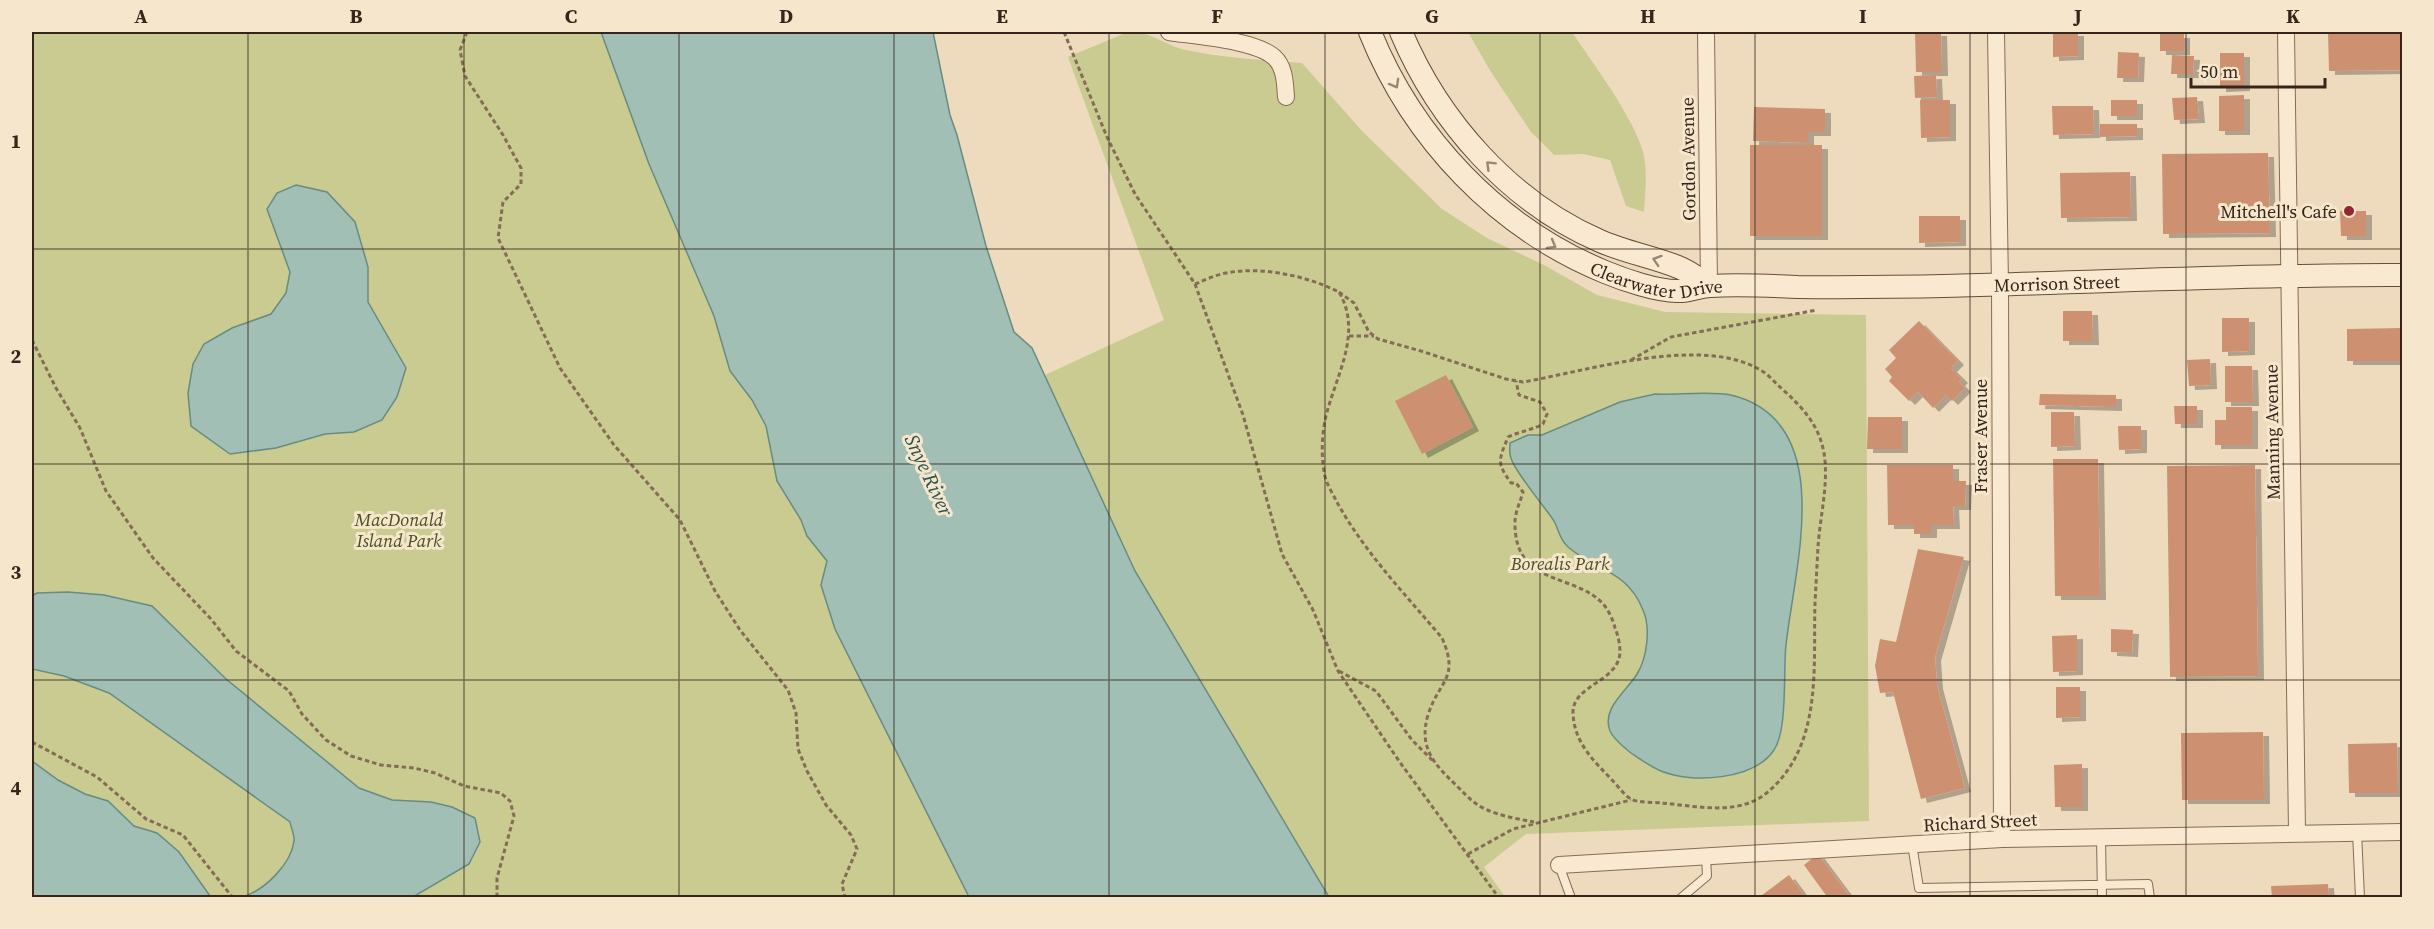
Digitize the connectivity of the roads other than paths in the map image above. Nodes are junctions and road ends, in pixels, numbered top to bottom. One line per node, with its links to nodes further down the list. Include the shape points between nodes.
1 (1169, 32): 7 (street, via 1259,48 1280,66)
2 (1370, 32): 11 (main road, Clearwater Drive, one-way to 11, via 1398,90 1424,130 1467,180 1504,213 1550,244 1605,273 1678,291)
3 (1401, 32): 11 (main road, Clearwater Drive, one-way to 3, via 1681,268 1578,230 1509,183 1454,123 1419,69)
4 (1706, 32): 11 (street, Gordon Avenue)
5 (1996, 32): 10 (street, Fraser Avenue)
6 (2286, 32): 8 (street, Manning Avenue)
7 (1286, 97)
8 (2289, 274): 9 (main road, Morrison Street); 10 (main road, Morrison Street); 12 (street, Manning Avenue)
9 (2403, 275)
10 (2000, 285): 11 (main road, Morrison Street); 16 (street, Fraser Avenue)
11 (1709, 286)
12 (2297, 832): 13 (street, Richard Street); 15 (street, Richard Street)
13 (2357, 832): 14 (street, Richard Street); 27 (lane)
14 (2403, 832)
15 (2101, 837): 16 (street, Richard Street); 20 (lane)
16 (2002, 840): 17 (street, Richard Street)
17 (1912, 844): 18 (street, Richard Street); 21 (lane)
18 (1706, 857): 19 (street, Richard Street); 23 (lane, via 1707,876)
19 (1559, 865): 22 (lane)
20 (2103, 886): 21 (lane); 25 (lane); 26 (lane, via 2148,884)
21 (1918, 888): 24 (lane)
22 (1571, 897)
23 (1682, 897)
24 (1924, 897)
25 (2102, 897)
26 (2150, 897)
27 (2360, 897)

